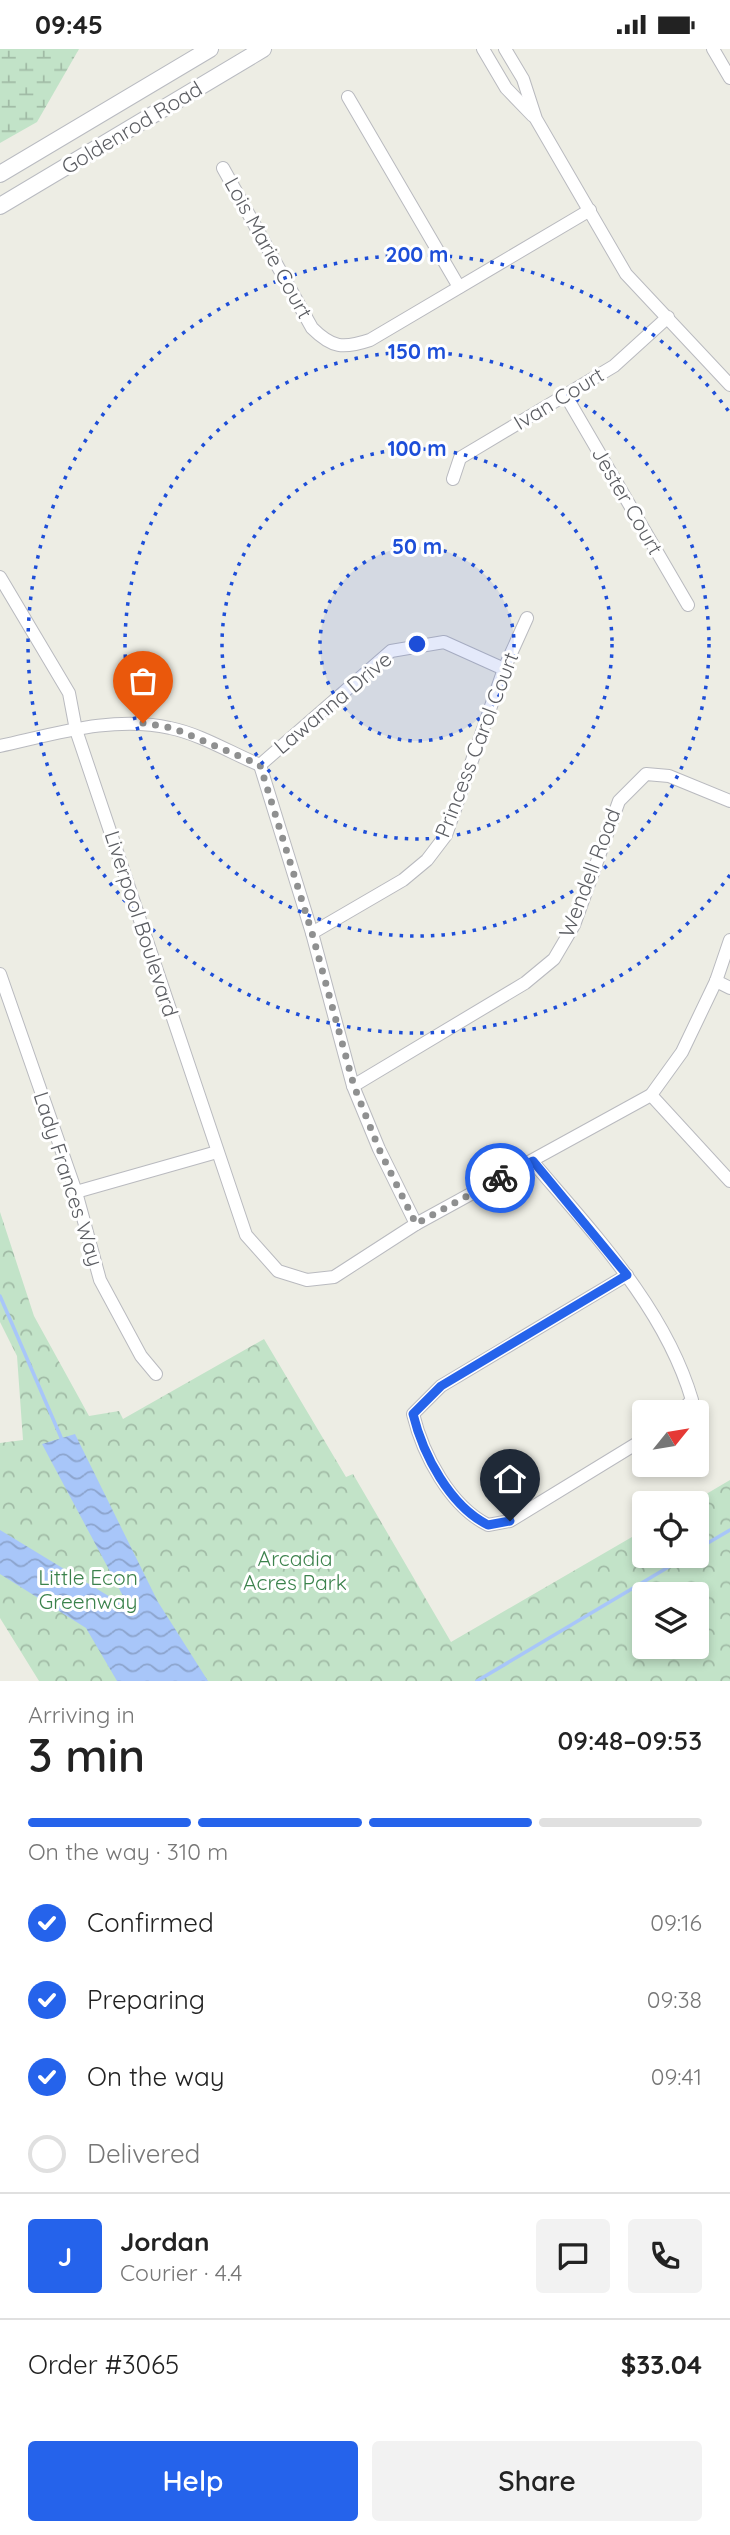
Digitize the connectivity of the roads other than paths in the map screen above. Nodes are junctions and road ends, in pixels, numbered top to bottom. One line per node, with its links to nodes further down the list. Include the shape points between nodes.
1 (210, 49): 10 (main road, Goldenrod Road)
2 (263, 49): 11 (main road, Goldenrod Road)
3 (483, 49): 8 (street, via 506,88)
4 (505, 49): 8 (street, via 523,79)
5 (713, 49): 6 (street)
6 (730, 78)
7 (348, 96): 13 (street)
8 (536, 119): 12 (street)
9 (223, 168): 13 (street, Lois Marie Court, via 312,328 325,341 348,347 370,340)
10 (0, 174)
11 (0, 206)
12 (590, 210): 13 (street); 14 (street, via 626,274)
13 (459, 287)
14 (668, 317): 15 (street); 16 (street, Ivan Court, via 614,366)
15 (730, 385)
16 (566, 395): 17 (street, Ivan Court, via 460,458); 19 (street, Jester Court)
17 (453, 479)
18 (0, 577): 22 (street, Liverpool Boulevard, via 69,693)
19 (688, 605)
20 (527, 618): 21 (street, Princess Carol Court)
21 (504, 669): 24 (street, Lawanna Drive, via 444,642 391,651); 26 (street, Princess Carol Court, via 446,835 427,860 403,880)
22 (76, 730): 23 (street, Lawanna Drive); 24 (street, Lawanna Drive, via 143,723 173,728); 33 (street, Liverpool Boulevard)
23 (0, 746)
24 (260, 765): 26 (street)
25 (730, 800): 31 (street, Wendell Road, via 668,776 646,774 618,801 574,925 554,959 525,983)
26 (312, 933): 31 (street)
27 (730, 940): 29 (street)
28 (0, 974): 36 (street, Lady Frances Way)
29 (716, 981): 30 (street); 32 (street, via 682,1052)
30 (730, 988)
31 (354, 1086): 37 (street)
32 (651, 1095): 34 (street); 35 (street)
33 (217, 1152): 36 (street); 37 (street, Liverpool Boulevard, via 246,1234 278,1272 307,1280 334,1277)
34 (533, 1161): 37 (street); 38 (street)
35 (730, 1181)
36 (76, 1192): 39 (street, Lady Frances Way, via 100,1280 141,1356)
37 (416, 1224)
38 (627, 1275): 40 (street, via 683,1369); 41 (street, via 441,1386 413,1414 419,1438 439,1475 472,1517 488,1525 510,1521)
39 (156, 1374)
40 (692, 1400)
41 (632, 1446)

